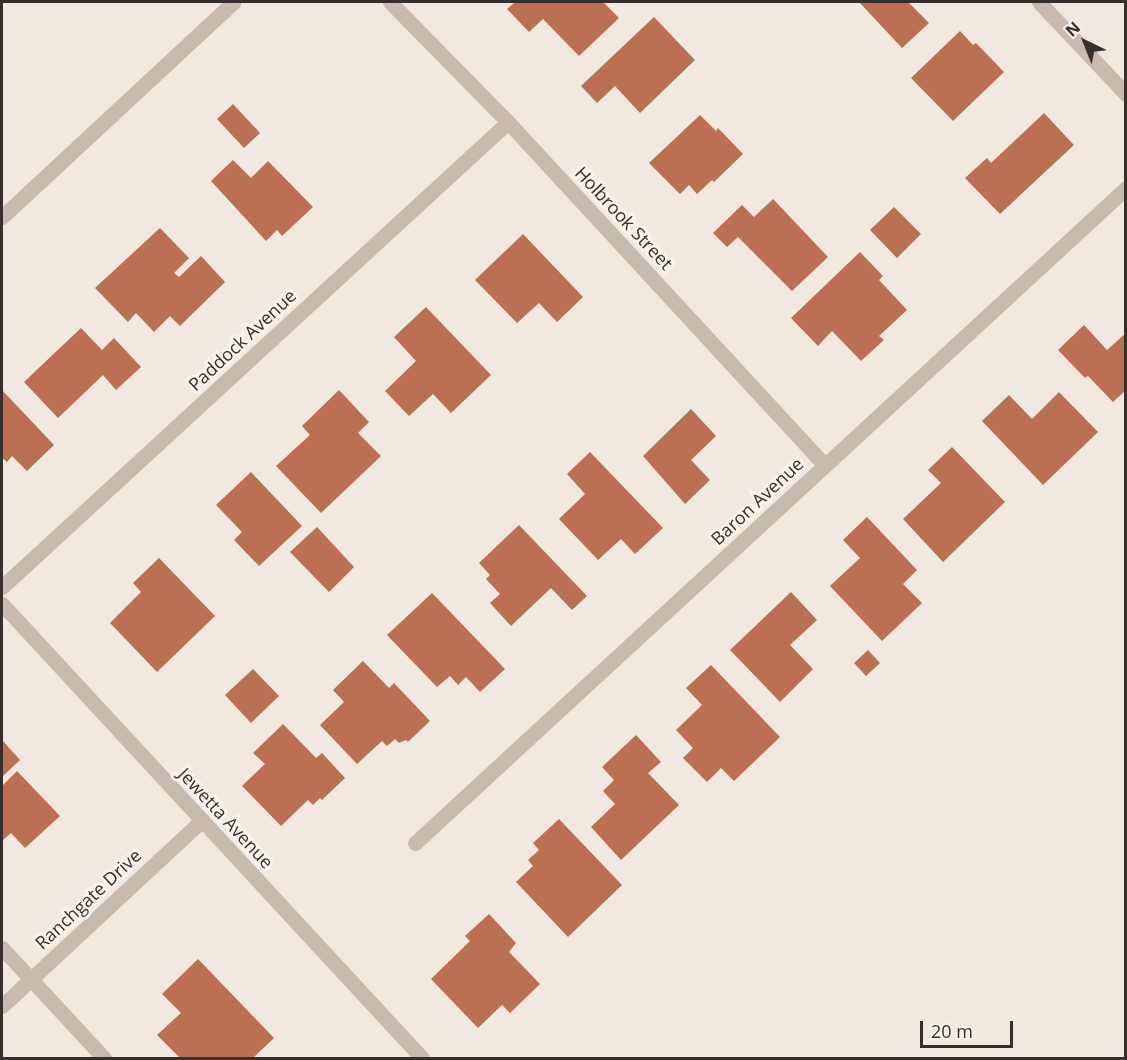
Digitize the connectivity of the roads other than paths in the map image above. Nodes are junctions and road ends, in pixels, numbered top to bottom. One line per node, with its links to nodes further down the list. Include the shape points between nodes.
1 (233, 2): 7 (street)
2 (390, 2): 5 (street, Holbrook Street)
3 (1039, 2): 4 (street)
4 (1125, 94)
5 (508, 122): 8 (street, Holbrook Street); 9 (street, Paddock Avenue)
6 (1125, 188): 8 (street, Baron Avenue)
7 (2, 217)
8 (825, 465): 12 (street, Baron Avenue)
9 (2, 587)
10 (2, 604): 11 (street, Jewetta Avenue)
11 (202, 820): 14 (street, Ranchgate Drive); 17 (street, Jewetta Avenue)
12 (415, 843)
13 (2, 948): 14 (street)
14 (30, 979): 15 (street, Ranchgate Drive); 16 (street)
15 (2, 1006)
16 (104, 1059)
17 (422, 1059)

